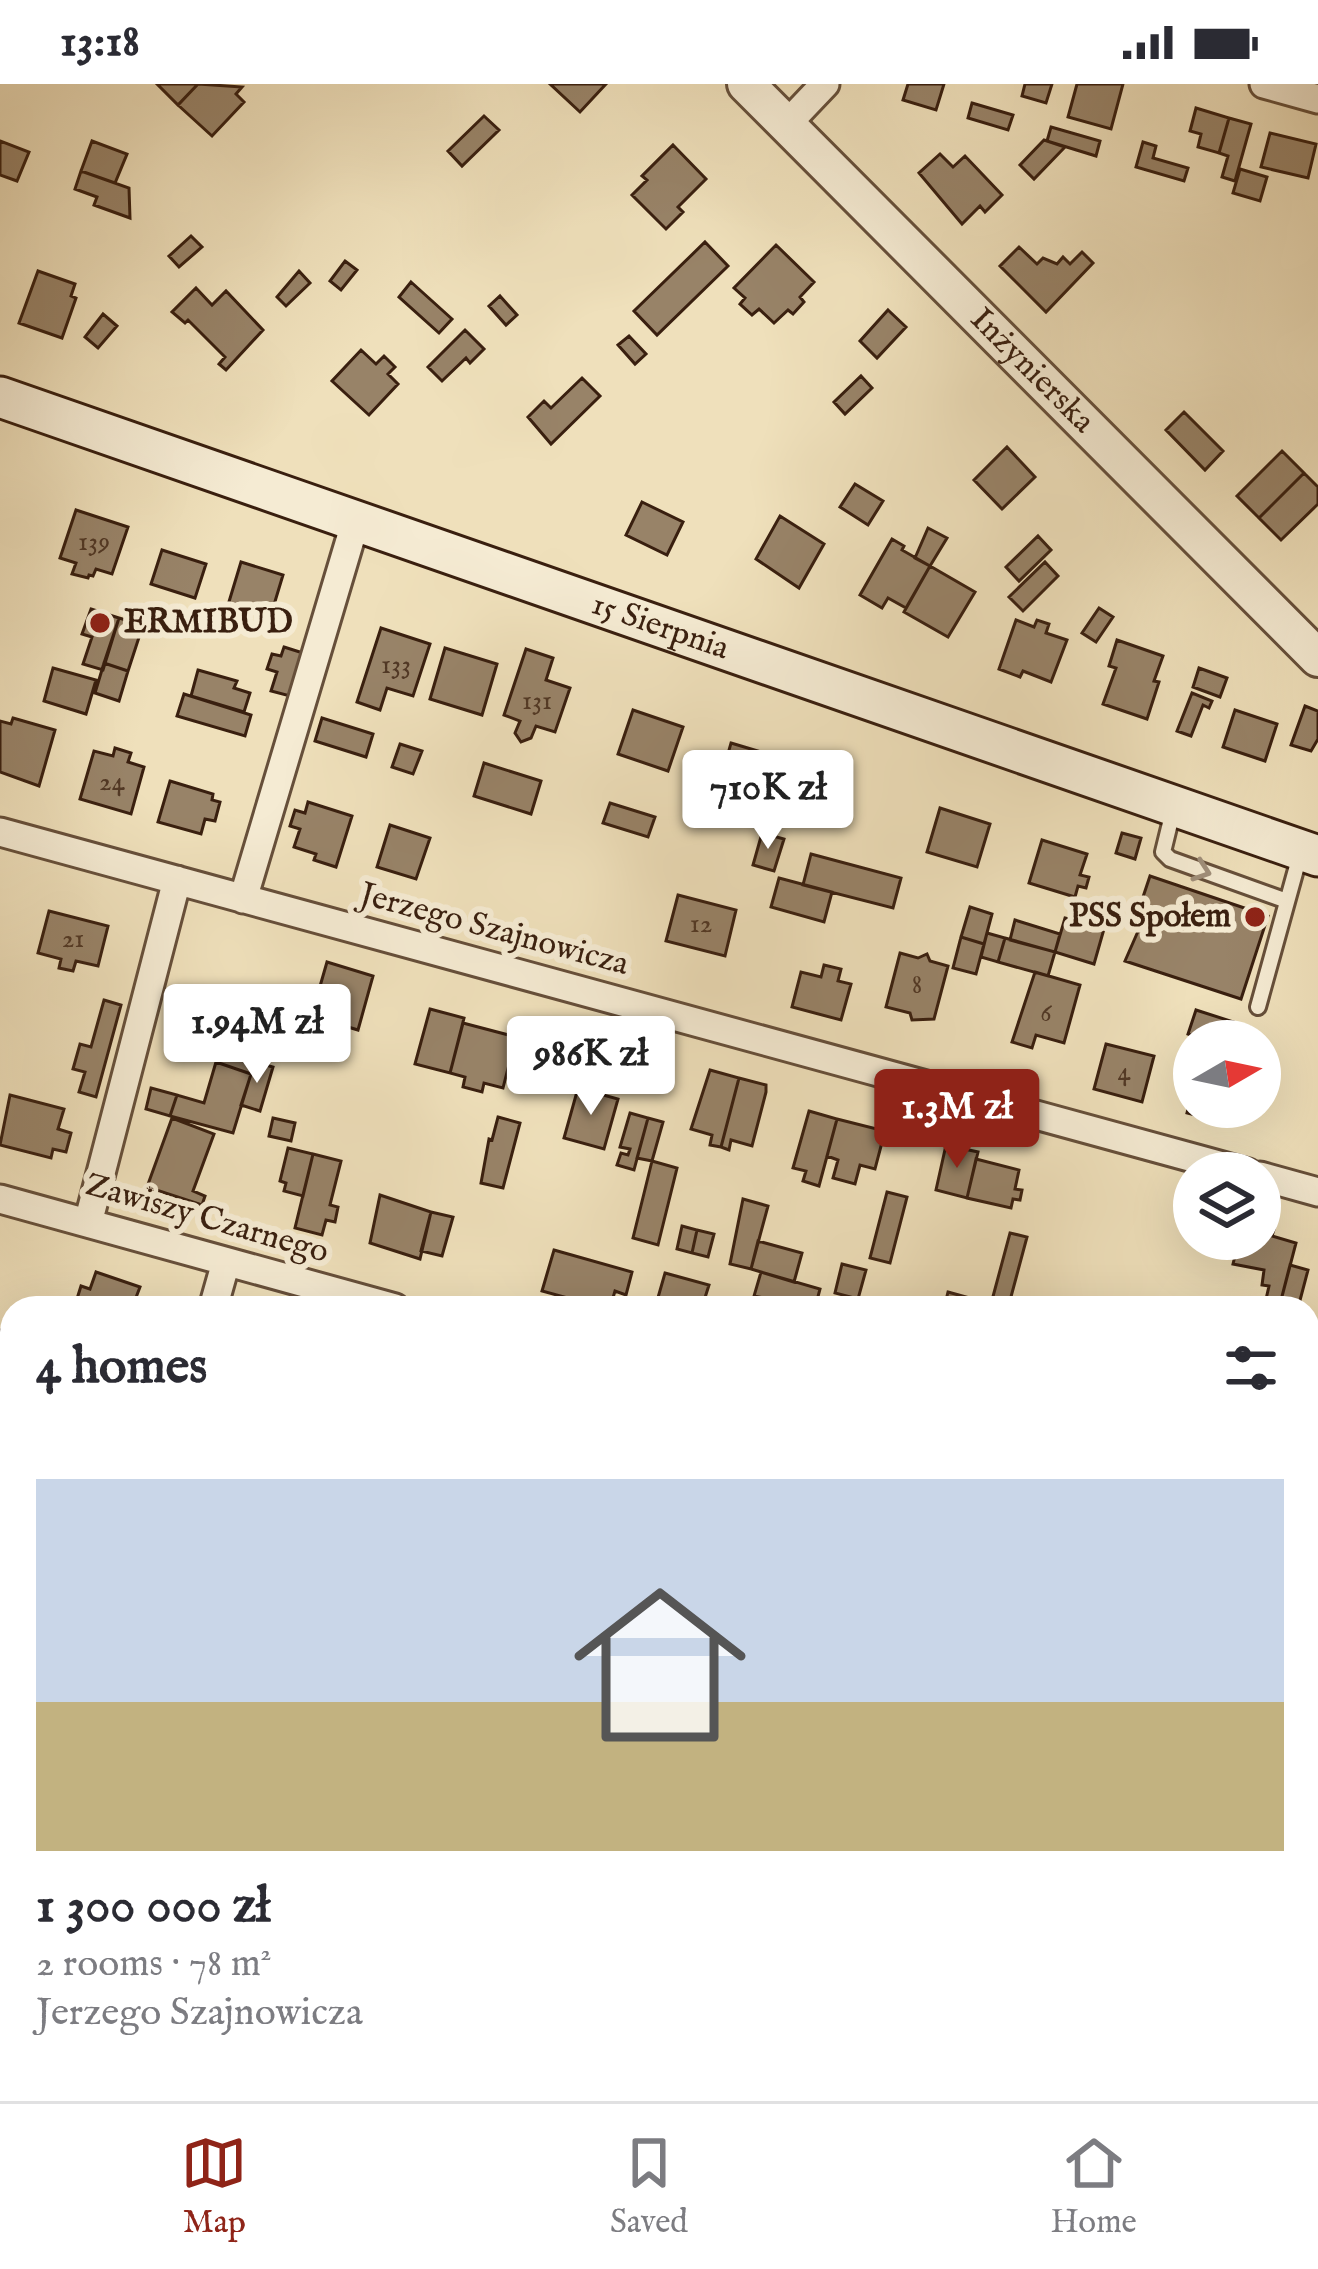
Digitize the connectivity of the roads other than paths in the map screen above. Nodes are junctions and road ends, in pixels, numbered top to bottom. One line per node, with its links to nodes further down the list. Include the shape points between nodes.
1 (746, 84): 5 (street, Inżynierska)
2 (825, 84): 5 (street)
3 (1264, 84): 4 (street)
4 (1318, 99)
5 (786, 125): 8 (street, Inżynierska)
6 (0, 397): 7 (main road, 15 Sierpnia)
7 (356, 520): 9 (main road, 15 Sierpnia); 13 (street)
8 (1318, 658)
9 (1174, 806): 11 (main road, 15 Sierpnia); 14 (lane, one-way to 14, via 1163,842 1169,859)
10 (0, 832): 12 (street, Jerzego Szajnowicza)
11 (1310, 853): 14 (lane)
12 (177, 880): 13 (street, Jerzego Szajnowicza); 20 (street)
13 (243, 899): 16 (street, Jerzego Szajnowicza)
14 (1288, 901): 15 (lane)
15 (1258, 1007)
16 (1173, 1153)
17 (1281, 1182): 18 (street)
18 (1318, 1192)
19 (0, 1199): 20 (street, Zawiszy Czarnego)
20 (88, 1223): 21 (street, Zawiszy Czarnego)
21 (226, 1262): 22 (street); 23 (street, Zawiszy Czarnego)
22 (216, 1296)
23 (350, 1296)

